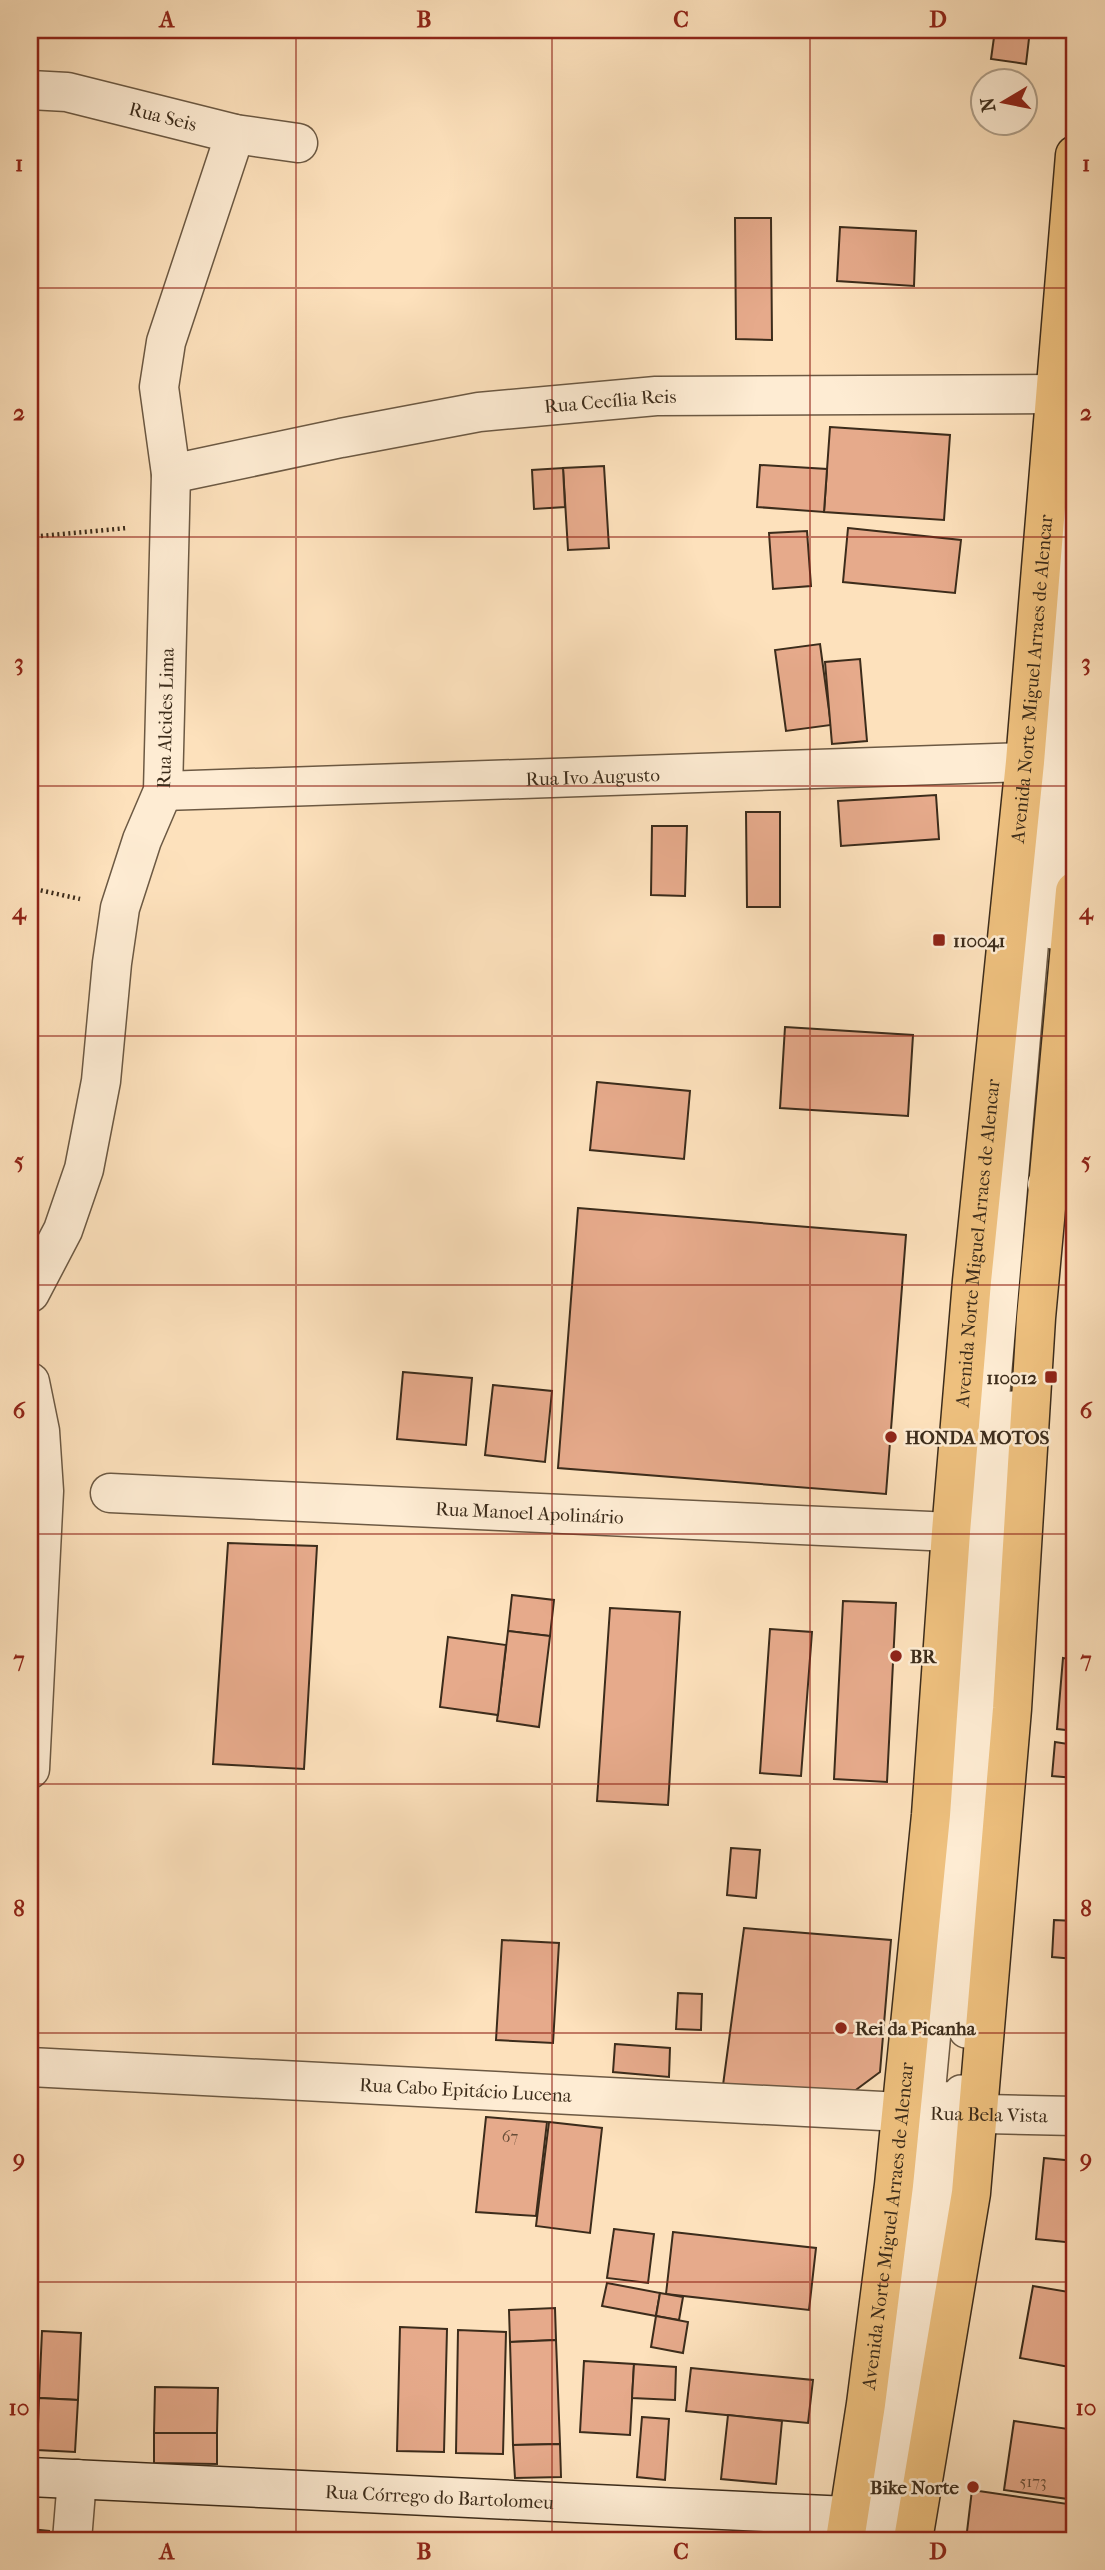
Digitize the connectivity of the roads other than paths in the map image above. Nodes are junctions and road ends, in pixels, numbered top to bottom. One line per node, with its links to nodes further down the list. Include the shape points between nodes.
1 (30, 90): 2 (street, Rua Seis, via 67,92)
2 (235, 134): 3 (street, Rua Seis); 7 (street, Rua Alcides Lima, via 161,364 161,411)
3 (298, 143)
4 (1075, 155): 5 (main road, Avenida Norte Miguel Arraes de Alencar)
5 (1056, 394): 7 (street, Rua Cecília Reis, via 656,396 594,401 479,412); 9 (main road, Avenida Norte Miguel Arraes de Alencar)
6 (1075, 436): 8 (street, via 928,2096 961,2101 1018,1320)
7 (171, 474): 10 (street, Rua Alcides Lima)
8 (1075, 679)
9 (1025, 762): 10 (street, Rua Ivo Augusto); 17 (main road, Avenida Norte Miguel Arraes de Alencar)
10 (163, 791): 13 (street, Rua Alcides Lima, via 120,908 102,1082 84,1169 63,1230)
11 (1075, 891): 12 (main road)
12 (1061, 1186): 20 (main road, via 1035,1318 1012,1709)
13 (30, 1293)
14 (30, 1382): 15 (street)
15 (35, 1431): 18 (street, via 44,1491)
16 (110, 1493): 17 (street, Rua Manoel Apolinário)
17 (951, 1532): 22 (main road, Avenida Norte Miguel Arraes de Alencar)
18 (30, 1769)
19 (30, 2067): 22 (street, Rua Cabo Epitácio Lucena)
20 (978, 2115): 21 (street, Rua Bela Vista); 22 (street, Rua Bela Vista); 28 (main road, via 971,2193)
21 (1075, 2116)
22 (913, 2121): 26 (main road, Avenida Norte Miguel Arraes de Alencar, via 894,2185)
23 (914, 2198): 23 (street, via 944,2201 899,2511 876,2505)
24 (30, 2477): 25 (street, Rua Córrego do Bartolomeu)
25 (76, 2479): 26 (street, Rua Córrego do Bartolomeu); 27 (street)
26 (846, 2528): 28 (street, Rua Córrego do Bartolomeu)
27 (72, 2540)
28 (914, 2540)

